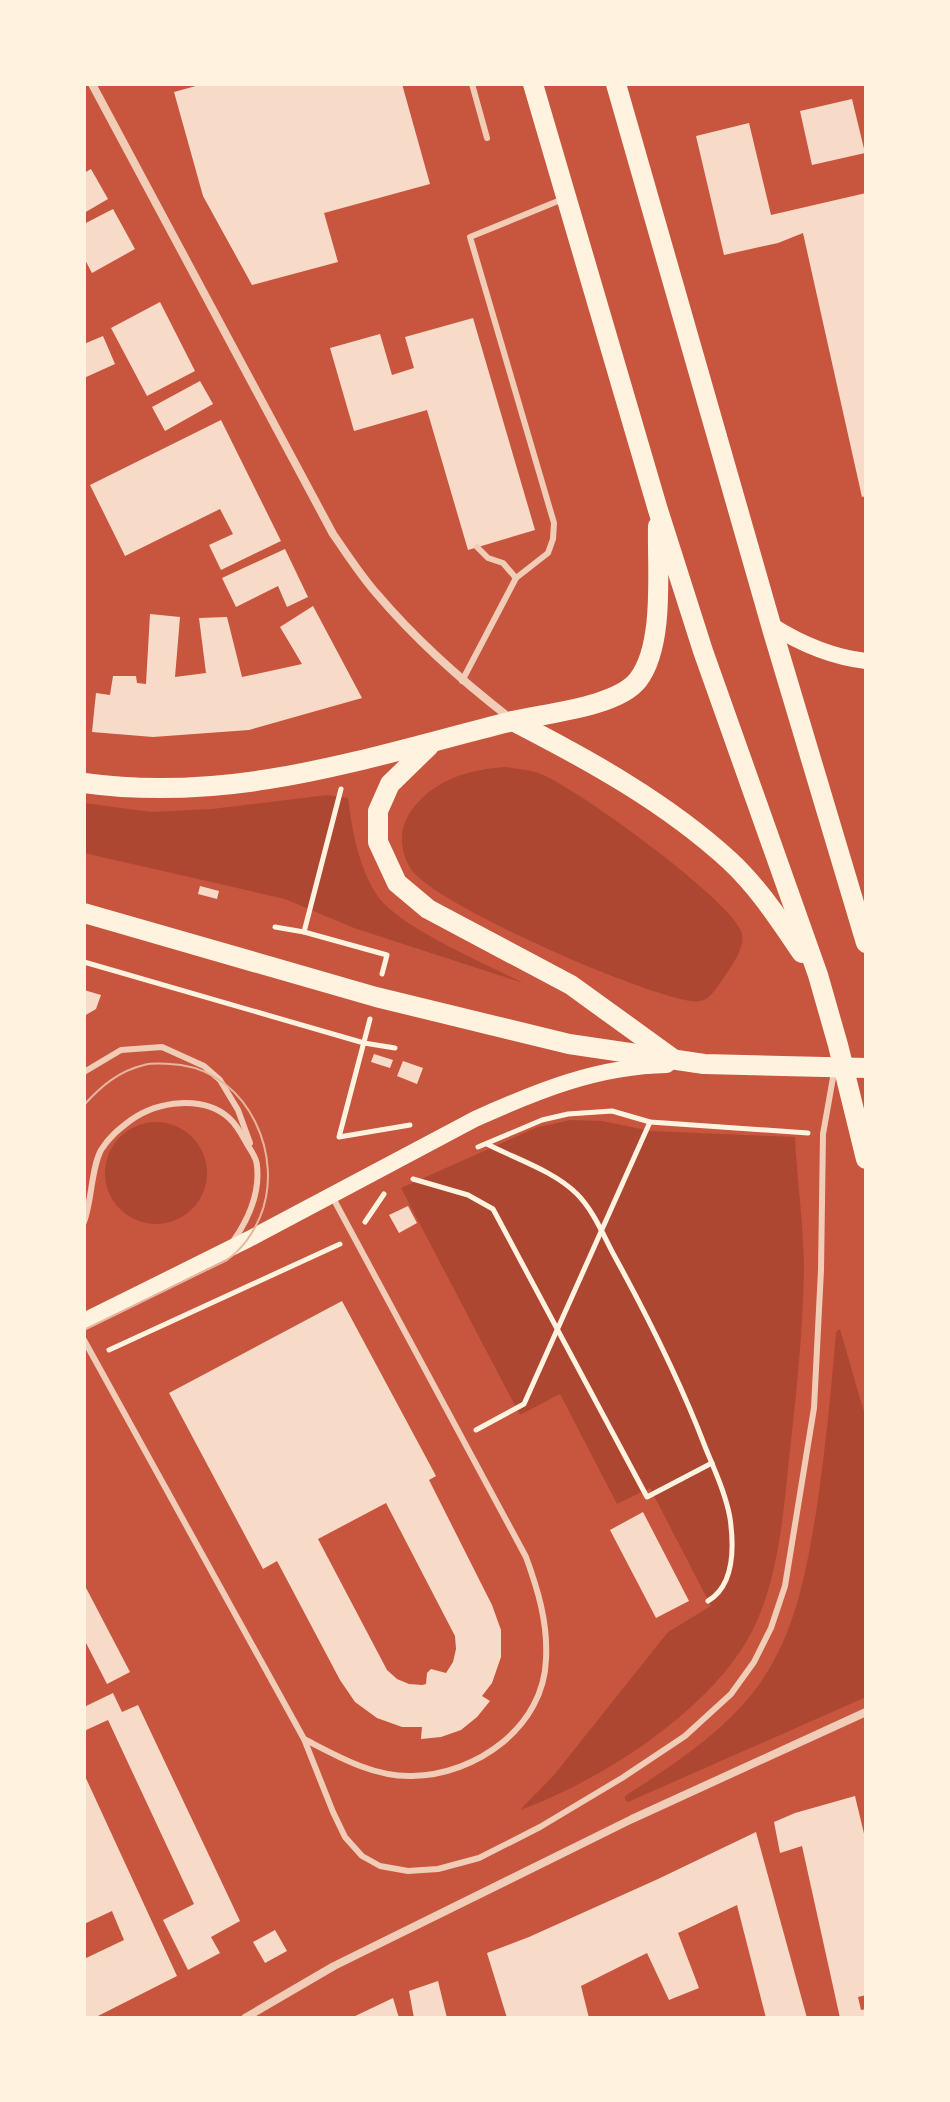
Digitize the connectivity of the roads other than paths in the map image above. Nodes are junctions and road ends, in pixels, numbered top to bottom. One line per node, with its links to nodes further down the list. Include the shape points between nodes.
1 (92, 84): 12 (street, via 333,534 376,593)
2 (472, 84): 5 (lane)
3 (533, 84): 6 (main road)
4 (616, 84): 10 (main road)
5 (487, 138)
6 (567, 197): 7 (main road); 9 (lane, via 470,237 554,523 548,553)
7 (658, 510): 13 (main road, via 653,647 636,684 595,703); 19 (main road)
8 (477, 547): 9 (lane)
9 (516, 578): 12 (lane)
10 (771, 625): 11 (main road, via 797,642); 18 (main road)
11 (866, 661)
12 (462, 681): 13 (street)
13 (513, 721): 14 (main road); 19 (main road, via 582,756 698,834 764,897)
14 (431, 744): 15 (main road, via 296,776 221,786); 21 (main road, via 390,784 378,811 378,842 397,883 428,909 571,985)
15 (84, 783)
16 (84, 913): 21 (main road, via 376,997 569,1044)
17 (866, 933): 18 (main road)
18 (866, 942)
19 (818, 975): 20 (main road)
20 (838, 1045): 25 (main road); 33 (lane, via 823,1134 814,1408 796,1525 771,1628 731,1694 685,1736 581,1803 479,1858 438,1869 408,1871 362,1856 345,1837)
21 (676, 1060): 22 (main road)
22 (704, 1064): 23 (main road); 27 (main road, via 622,1068 539,1091)
23 (866, 1068)
24 (84, 1072): 26 (lane, via 121,1050 162,1047 204,1066 220,1080 238,1110)
25 (866, 1159)
26 (257, 1162): 28 (lane, via 228,1117 210,1107 167,1104 144,1111 116,1131 99,1153); 29 (lane, via 258,1189)
27 (330, 1194): 29 (main road); 33 (lane, via 526,1557 544,1617 546,1661 537,1696 517,1729 488,1755 452,1772 410,1777 379,1771 349,1763)
28 (84, 1222)
29 (227, 1250): 30 (main road)
30 (84, 1321)
31 (84, 1340): 33 (lane)
32 (866, 1712): 34 (street, via 632,1819 334,1966)
33 (304, 1739)
34 (245, 2018)

